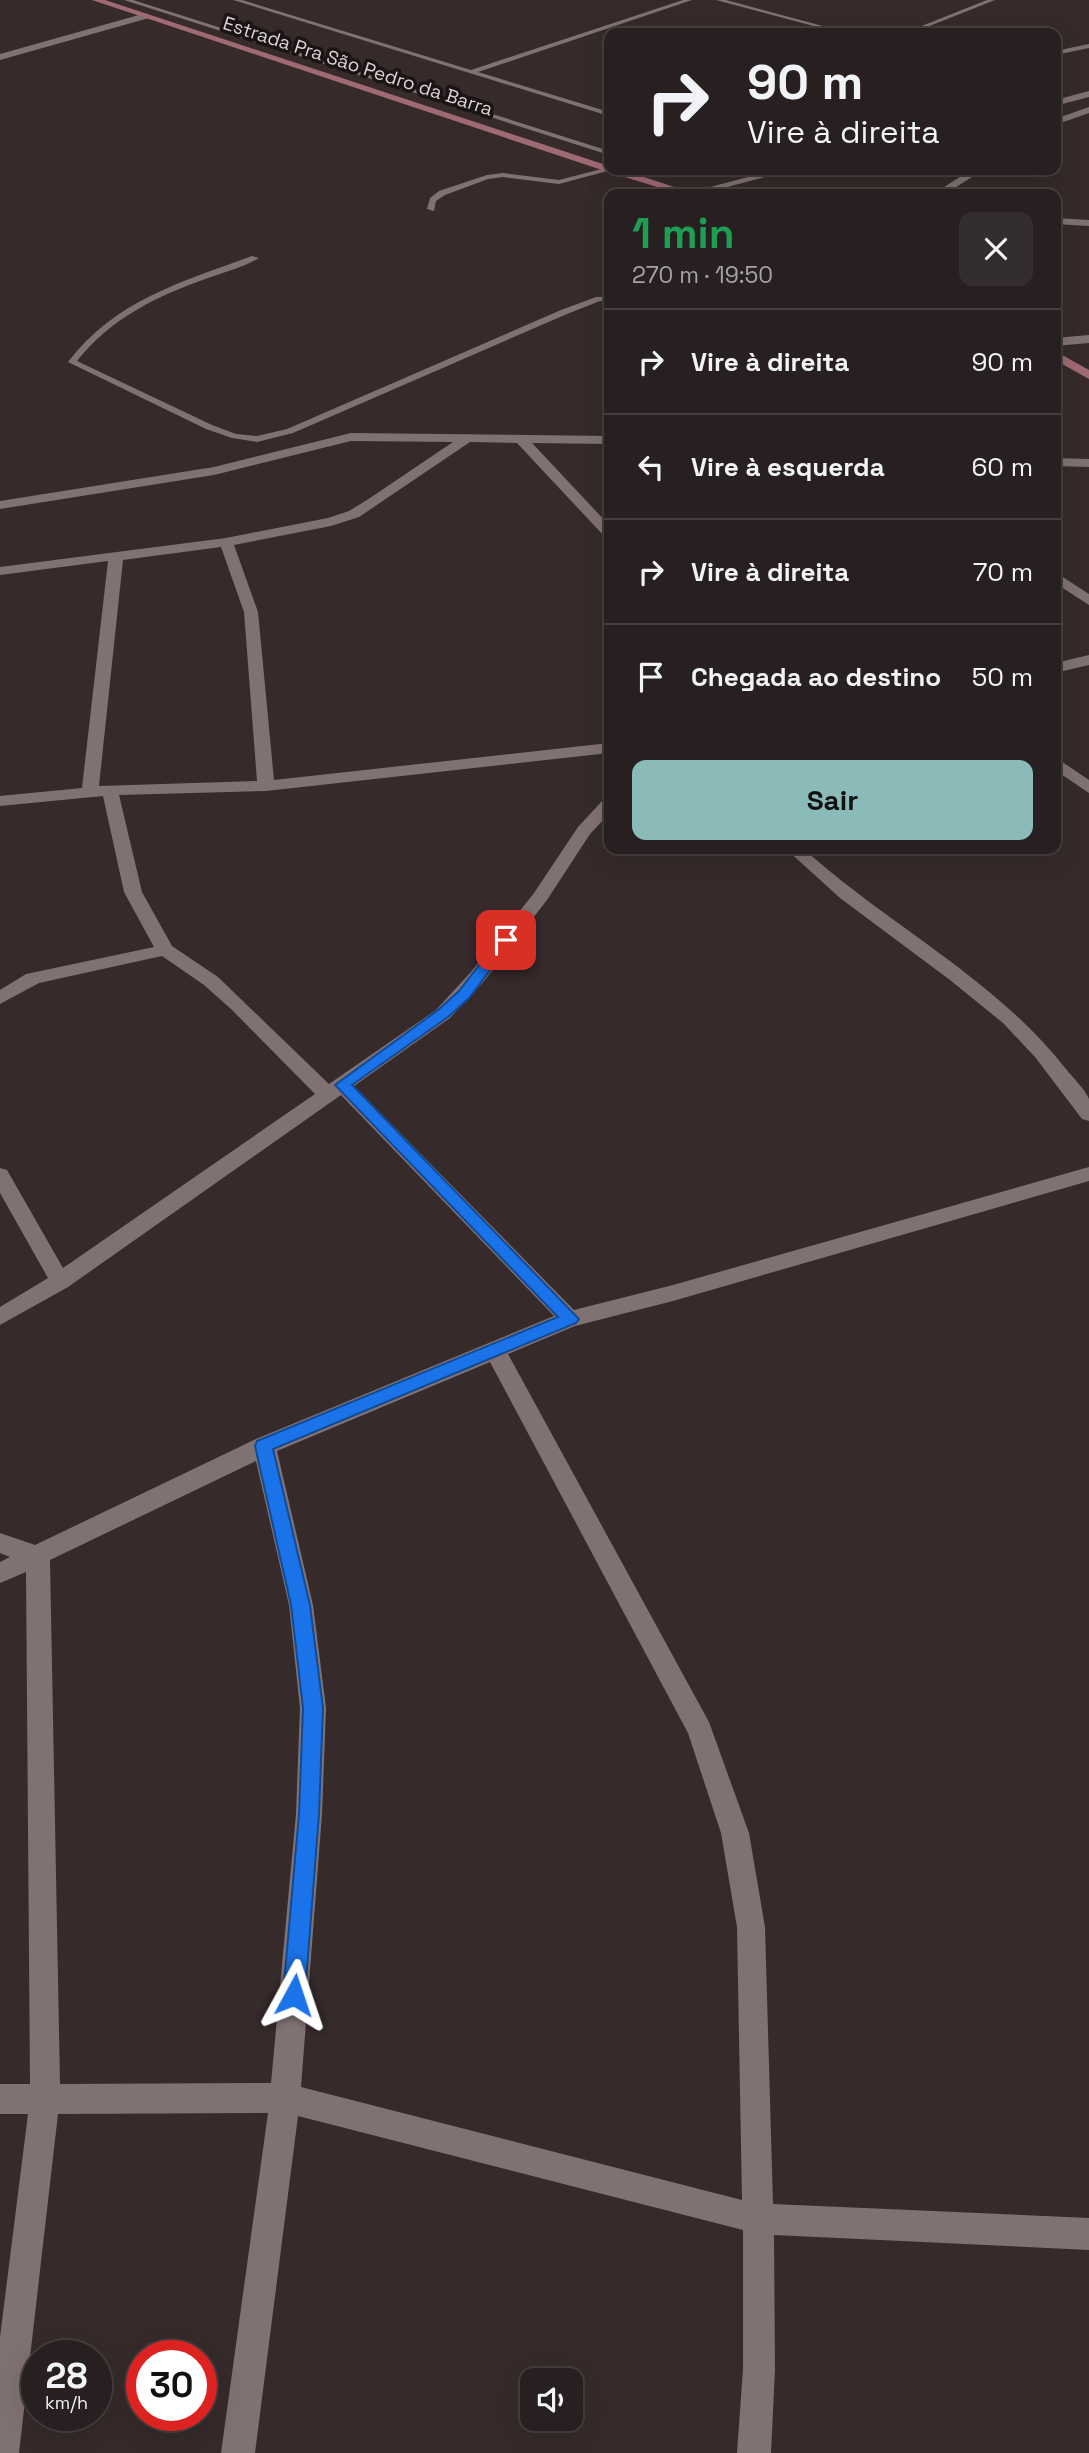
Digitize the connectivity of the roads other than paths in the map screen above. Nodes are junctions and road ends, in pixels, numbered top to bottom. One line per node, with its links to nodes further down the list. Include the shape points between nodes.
1 (96, 0): 7 (street, Estrada Pra São Pedro da Barra)
2 (127, 0): 21 (lane)
3 (236, 0): 15 (lane)
4 (689, 0): 9 (lane)
5 (719, 0): 10 (lane)
6 (992, 0): 11 (lane)
7 (146, 16): 14 (street); 22 (street, Estrada Pra São Pedro da Barra)
8 (604, 28): 15 (lane)
9 (604, 28)
10 (827, 28)
11 (920, 28)
12 (1089, 46): 13 (lane)
13 (1061, 52)
14 (0, 57)
15 (471, 72): 19 (lane)
16 (1089, 94): 17 (street)
17 (1061, 101)
18 (1089, 110): 20 (street)
19 (604, 112)
20 (1061, 120)
21 (604, 151)
22 (604, 167)
23 (604, 171): 30 (lane, via 559,182 487,177 442,194 433,200)
24 (629, 175): 27 (street, Estrada Pra São Pedro da Barra)
25 (766, 175): 28 (street)
26 (970, 175): 29 (street)
27 (673, 189)
28 (709, 189)
29 (946, 189)
30 (431, 209)
31 (1061, 221): 32 (street)
32 (1089, 223)
33 (255, 258): 34 (lane, via 142,301 123,312 72,362 209,427 257,439 290,431 564,312)
34 (604, 299)
35 (1089, 339): 36 (street)
36 (1061, 350)
37 (1061, 355): 38 (street)
38 (1089, 375)
39 (466, 439): 40 (street); 44 (street, via 351,437 214,471); 46 (street, via 354,514)
40 (521, 439): 41 (street); 45 (street)
41 (604, 440)
42 (1061, 462): 43 (street)
43 (1089, 463)
44 (0, 505)
45 (604, 528)
46 (226, 542): 47 (street); 55 (street, via 251,612)
47 (116, 556): 48 (street); 58 (street)
48 (0, 570)
49 (1061, 580): 50 (street)
50 (1089, 601)
51 (1089, 660): 52 (street)
52 (1061, 667)
53 (604, 749): 55 (street)
54 (1061, 767): 56 (street)
55 (266, 786): 57 (street)
56 (1089, 788)
57 (110, 790): 58 (street); 62 (street, via 133,892)
58 (90, 791): 59 (street)
59 (0, 800)
60 (604, 809): 64 (street, via 464,995)
61 (800, 854): 65 (street, via 1010,1019 1040,1048)
62 (165, 950): 63 (street, via 33,978); 64 (street, via 229,997)
63 (0, 998)
64 (335, 1090): 68 (street); 70 (street)
65 (1089, 1114)
66 (1089, 1174): 70 (street)
67 (0, 1175): 68 (street)
68 (60, 1281): 69 (street)
69 (0, 1317)
70 (570, 1319): 71 (street)
71 (495, 1351): 72 (street); 79 (street, via 700,1730 735,1833 751,1927)
72 (264, 1446): 74 (street); 77 (street, via 300,1605 313,1708 309,1814)
73 (0, 1544): 74 (street)
74 (38, 1556): 75 (street); 76 (street)
75 (0, 1573)
76 (45, 2097): 77 (street); 78 (street); 81 (street)
77 (285, 2098): 79 (street); 82 (street)
78 (0, 2099)
79 (758, 2219): 80 (street); 83 (street, via 759,2369)
80 (1089, 2234)
81 (2, 2453)
82 (238, 2453)
83 (754, 2453)

